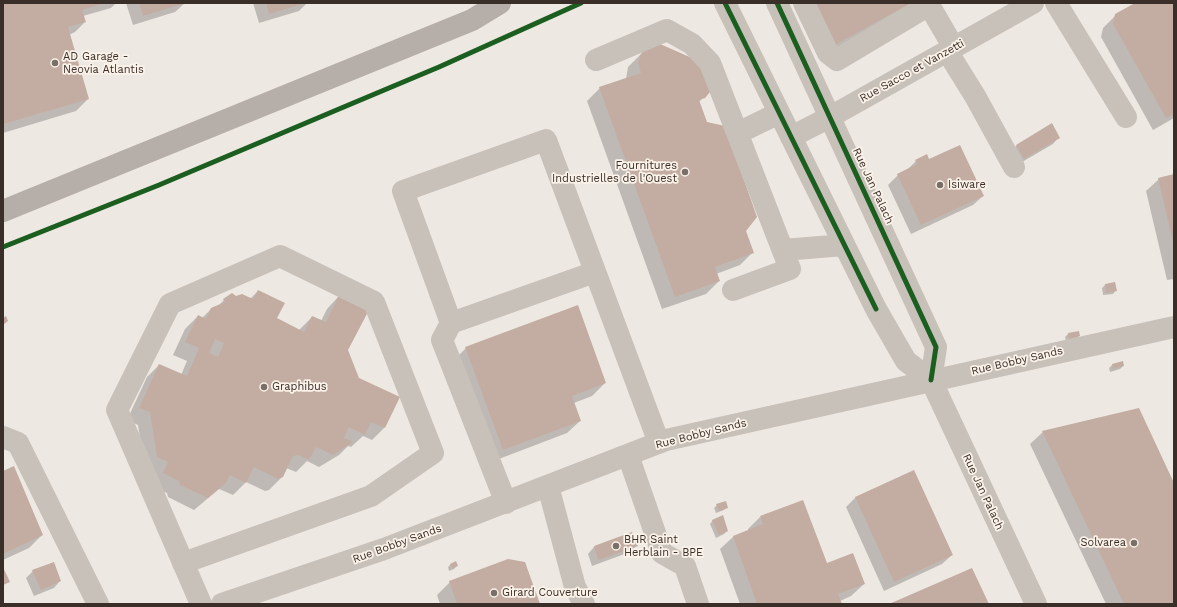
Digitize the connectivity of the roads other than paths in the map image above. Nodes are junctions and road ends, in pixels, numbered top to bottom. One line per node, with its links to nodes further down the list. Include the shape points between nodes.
1 (500, 3): 15 (main road, via 472,20)
2 (725, 3): 9 (street, Rue Jan Palach)
3 (778, 3): 10 (street, Rue Jan Palach)
4 (804, 3): 7 (street, via 828,53 837,60 929,6)
5 (1033, 3): 7 (street, Rue Sacco et Vanzetti)
6 (1056, 3): 11 (street)
7 (950, 50): 10 (street, Rue Sacco et Vanzetti); 14 (street)
8 (596, 60): 12 (street, via 667,30 692,44 710,63)
9 (779, 113): 12 (street); 13 (street, Rue Jan Palach)
10 (830, 117): 13 (street, Rue Sacco et Vanzetti); 22 (street, Rue Jan Palach, via 936,347)
11 (1126, 117)
12 (738, 133): 17 (street)
13 (791, 137): 16 (street, Rue Jan Palach)
14 (1014, 167)
15 (3, 210)
16 (844, 245): 17 (street); 22 (street, Rue Jan Palach, via 906,361)
17 (783, 250): 19 (street, via 790,270)
18 (595, 272): 20 (street); 20 (street, via 546,140 403,191); 24 (street)
19 (733, 290)
20 (451, 323): 27 (street, via 442,340)
21 (1174, 327): 22 (street, Rue Bobby Sands)
22 (931, 380): 24 (street, Rue Bobby Sands); 34 (street, Rue Jan Palach)
23 (3, 438): 29 (street, via 18,443)
24 (659, 443): 25 (street, Rue Bobby Sands)
25 (628, 455): 26 (street, Rue Bobby Sands); 33 (street, via 662,553 685,566)
26 (548, 486): 27 (street, Rue Bobby Sands); 32 (street, via 575,587)
27 (506, 502): 31 (street, Rue Bobby Sands, via 384,549)
28 (183, 563): 28 (street, via 117,410 170,304 280,256 374,302 433,452 372,496); 30 (street)
29 (98, 604)
30 (201, 604)
31 (222, 604)
32 (584, 604)
33 (698, 604)
34 (1036, 604)

